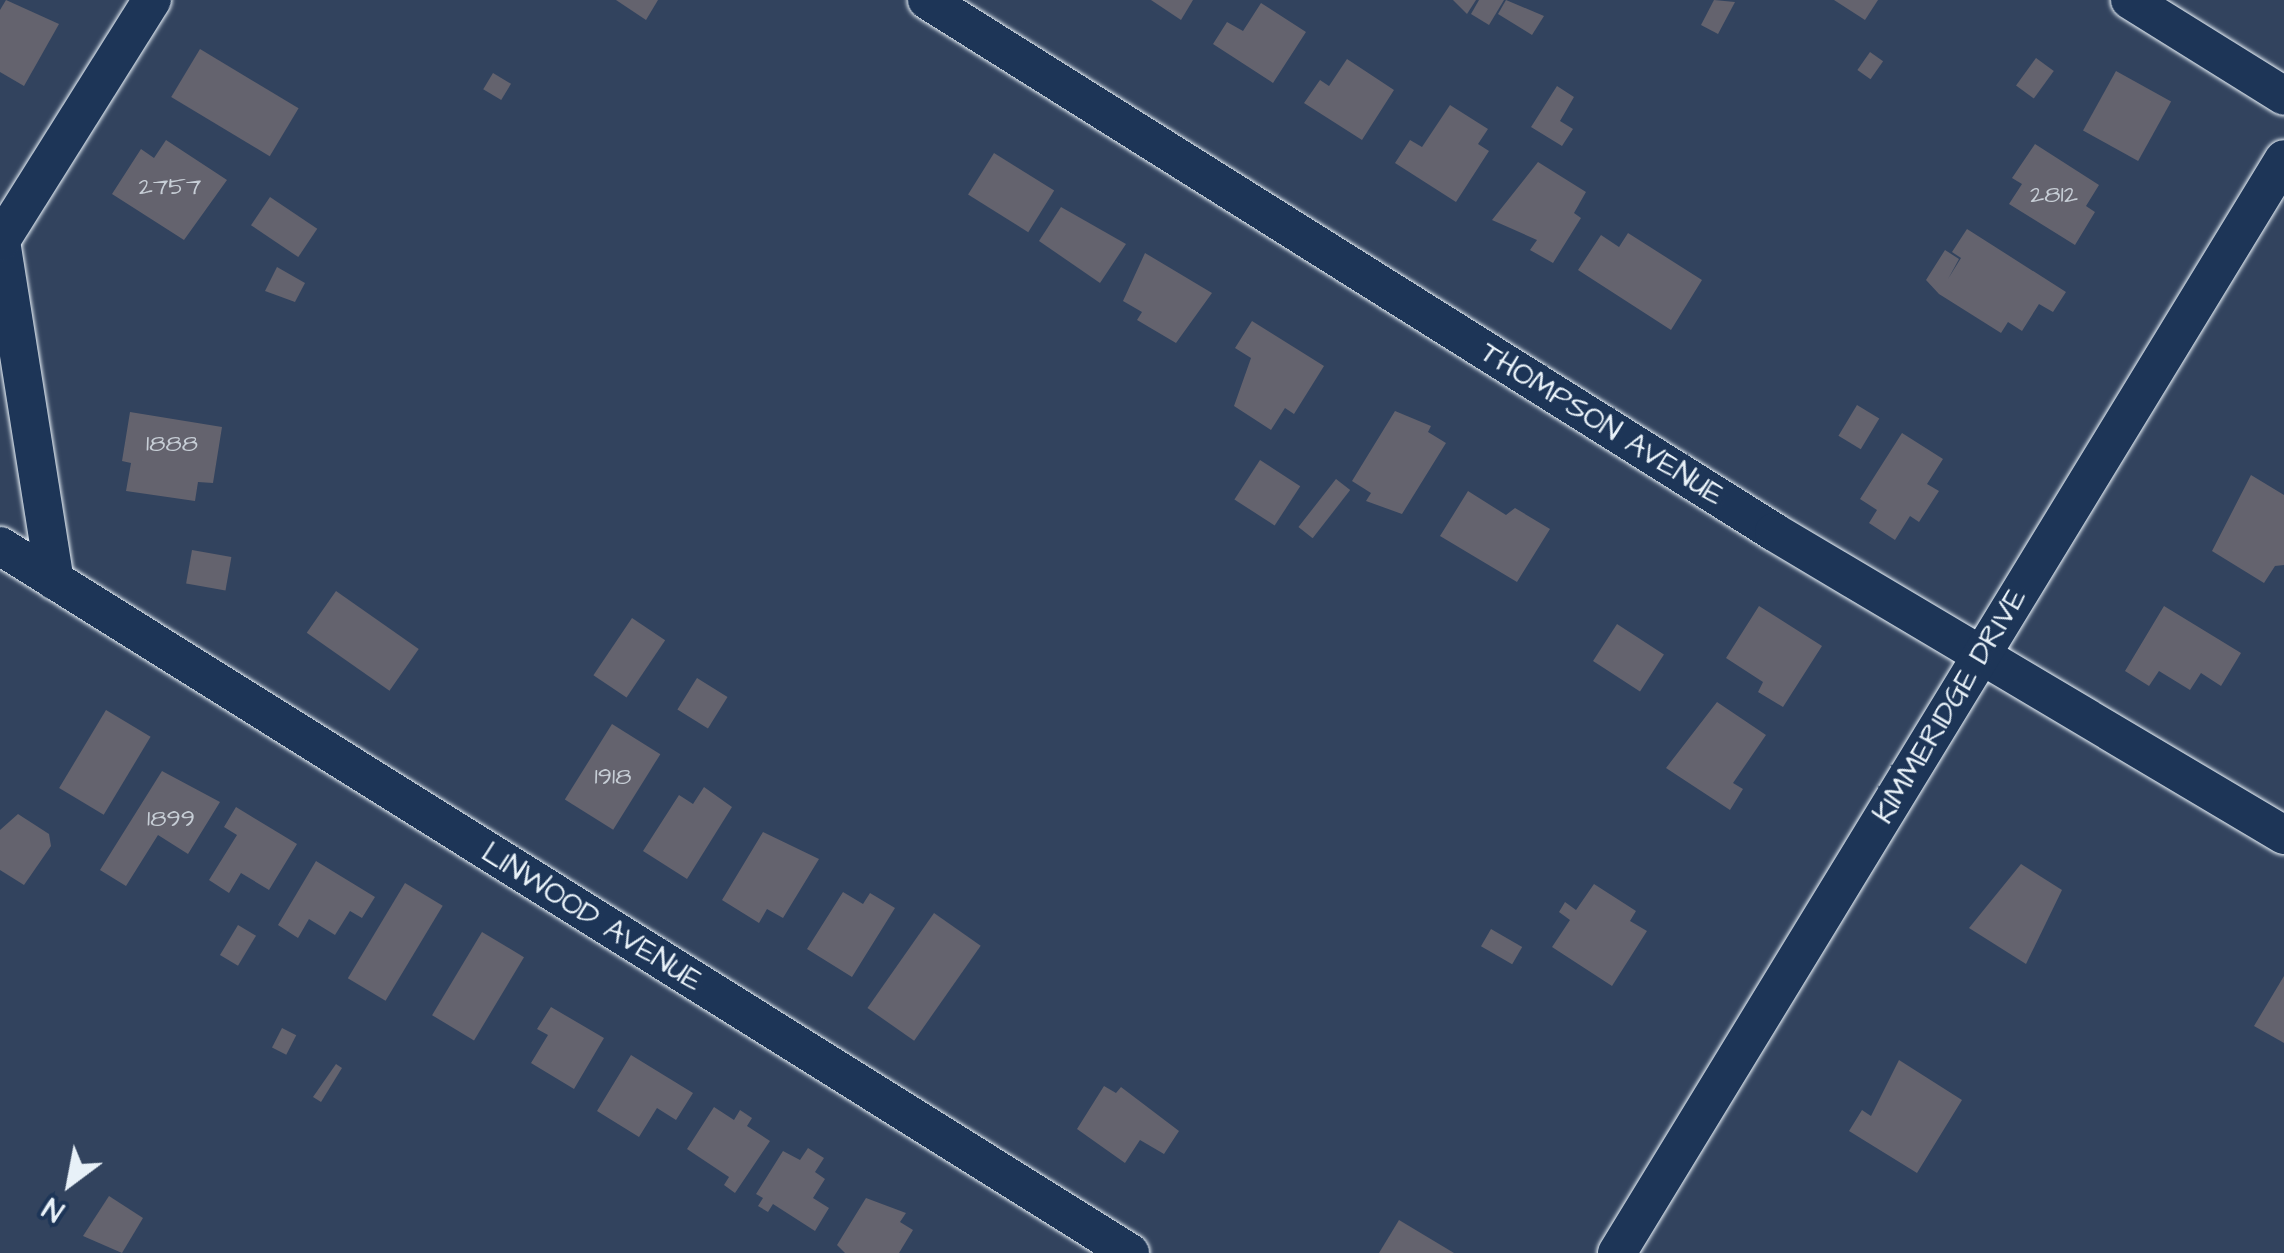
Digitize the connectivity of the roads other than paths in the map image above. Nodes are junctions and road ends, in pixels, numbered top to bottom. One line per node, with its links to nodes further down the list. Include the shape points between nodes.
1 (152, 0): 6 (street)
2 (927, 0): 10 (street, THOMPSON AVENUE)
3 (2130, 0): 4 (street)
4 (2284, 96)
5 (2284, 159): 10 (street, KIMMERIDGE DRIVE)
6 (14, 188): 7 (street)
7 (0, 241): 9 (street)
8 (0, 546): 9 (street, LINWOOD AVENUE)
9 (56, 581): 12 (street, LINWOOD AVENUE)
10 (1981, 655): 11 (street, THOMPSON AVENUE); 13 (street, KIMMERIDGE DRIVE)
11 (2284, 835)
12 (1130, 1253)
13 (1617, 1253)

